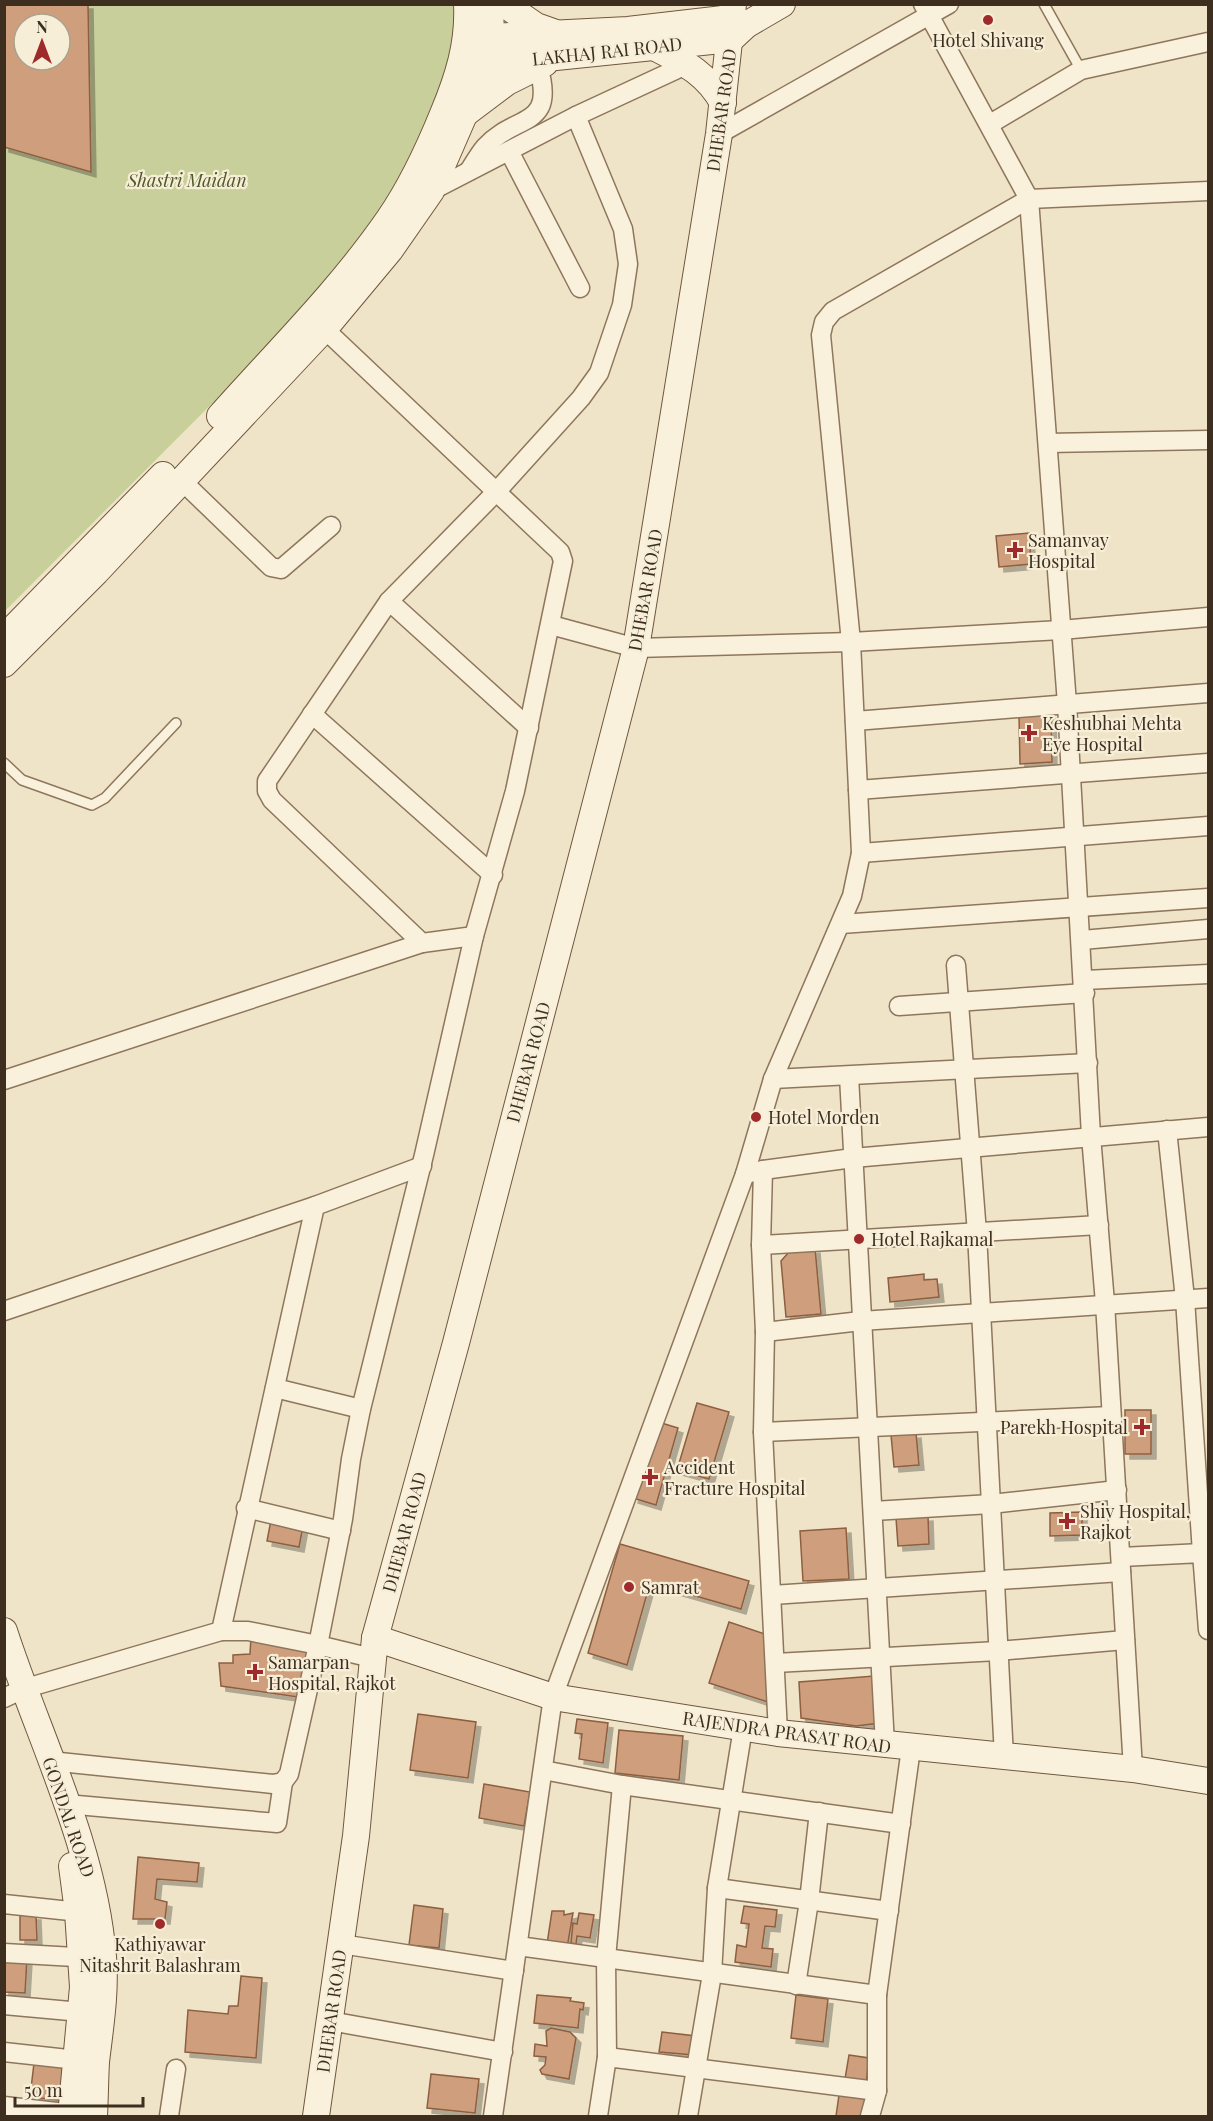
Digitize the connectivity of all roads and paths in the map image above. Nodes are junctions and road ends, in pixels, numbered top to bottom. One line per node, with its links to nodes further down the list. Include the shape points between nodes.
1 (467, 4): 9 (street)
2 (490, 4): 9 (street)
3 (504, 4): 12 (street, via 536,26)
4 (782, 4): 8 (street, LAKHAJ RAI ROAD)
5 (949, 4): 7 (street)
6 (1044, 4): 15 (lane)
7 (926, 10): 19 (street); 20 (street)
8 (735, 22): 11 (street, LAKHAJ RAI ROAD); 12 (street, LAKHAJ RAI ROAD, via 628,30); 16 (street, DHEBAR ROAD)
9 (480, 35): 12 (street, LAKHAJ RAI ROAD); 13 (street)
10 (1209, 42): 15 (street)
11 (654, 47): 12 (street, LAKHAJ RAI ROAD); 14 (street)
12 (550, 52): 13 (street, LAKHAJ RAI ROAD); 17 (street); 22 (street, via 541,106 533,116 485,147)
13 (475, 61): 17 (street); 27 (street, via 389,218)
14 (688, 64): 16 (street, via 709,81); 18 (street)
15 (1081, 70): 19 (street)
16 (723, 103): 20 (street, DHEBAR ROAD)
17 (466, 113): 23 (street)
18 (576, 116): 21 (street); 31 (street, via 623,229 628,264 622,305 598,373 581,398)
19 (990, 124): 25 (street)
20 (719, 134): 39 (street, DHEBAR ROAD)
21 (509, 151): 22 (street); 26 (street)
22 (468, 172): 23 (street)
23 (430, 191): 27 (street, via 390,250)
24 (1209, 191): 25 (street)
25 (1029, 199): 29 (street); 38 (street, via 833,311 824,322 821,335)
26 (580, 288)
27 (317, 322): 30 (street); 31 (street); 37 (street)
28 (1209, 440): 29 (street)
29 (1048, 443): 36 (street)
30 (181, 480): 32 (street, via 271,567 281,569 290,563); 40 (street)
31 (496, 492): 33 (street); 35 (street, via 560,552 562,572)
32 (331, 526)
33 (389, 601): 43 (street); 46 (street)
34 (1209, 617): 36 (street)
35 (551, 626): 39 (street); 46 (street)
36 (1061, 630): 38 (street); 42 (street)
37 (4, 638)
38 (851, 642): 39 (street); 44 (street)
39 (636, 648): 112 (street, DHEBAR ROAD)
40 (4, 664)
41 (1209, 693): 42 (street)
42 (1067, 704): 44 (street); 49 (street)
43 (312, 714): 54 (street); 61 (street, via 267,781 267,791)
44 (855, 721): 50 (street)
45 (176, 723): 47 (lane, via 105,798 92,806 22,780)
46 (529, 728): 54 (street)
47 (4, 763)
48 (1209, 763): 49 (street)
49 (1071, 773): 50 (street); 52 (street)
50 (858, 790): 53 (street)
51 (1209, 826): 52 (street)
52 (1075, 835): 53 (street); 56 (street)
53 (861, 853): 57 (street, via 858,877)
54 (492, 875): 59 (street)
55 (1209, 898): 56 (street)
56 (1079, 909): 57 (street); 60 (street)
57 (841, 924): 70 (street)
58 (1209, 929): 60 (street)
59 (474, 936): 61 (street); 77 (street)
60 (1082, 940): 64 (street)
61 (422, 943): 71 (street)
62 (956, 965): 65 (street)
63 (1209, 974): 64 (street)
64 (1085, 986): 65 (street); 67 (street)
65 (958, 1002): 66 (street); 68 (street)
66 (898, 1006)
67 (1088, 1064): 68 (street); 74 (street)
68 (963, 1070): 69 (street); 75 (street)
69 (849, 1076): 70 (street); 76 (street)
70 (773, 1079): 78 (street)
71 (4, 1080)
72 (1209, 1127): 73 (street)
73 (1167, 1130): 74 (street); 85 (street)
74 (1091, 1136): 75 (street); 80 (street)
75 (971, 1149): 76 (street); 81 (street)
76 (853, 1158): 78 (street); 82 (street)
77 (422, 1166): 79 (street); 92 (street)
78 (754, 1172): 83 (street); 117 (street)
79 (315, 1206): 87 (street); 91 (street)
80 (1099, 1224): 81 (street); 86 (street)
81 (977, 1233): 82 (street); 88 (street)
82 (859, 1237): 83 (street); 89 (street)
83 (761, 1245): 90 (street)
84 (1209, 1298): 85 (street)
85 (1185, 1299): 86 (street); 102 (street)
86 (1105, 1303): 88 (street); 93 (street)
87 (4, 1311)
88 (981, 1313): 89 (street); 94 (street)
89 (861, 1322): 90 (street); 95 (street)
90 (765, 1332): 96 (street)
91 (275, 1388): 92 (street); 99 (street)
92 (361, 1409): 101 (street)
93 (1112, 1416): 94 (street); 97 (street)
94 (987, 1422): 95 (street); 98 (street)
95 (868, 1428): 96 (street); 100 (street)
96 (763, 1432): 106 (street)
97 (1117, 1490): 98 (street); 103 (street)
98 (991, 1504): 100 (street); 104 (street)
99 (246, 1508): 101 (street); 109 (street)
100 (873, 1511): 105 (street)
101 (341, 1531): 111 (street)
102 (1205, 1553): 103 (street); 107 (street)
103 (1121, 1564): 104 (street); 110 (street)
104 (995, 1582): 105 (street); 113 (street)
105 (877, 1587): 106 (street); 114 (street)
106 (772, 1595): 115 (street)
107 (1209, 1630)
108 (4, 1631): 116 (street, GONDAL ROAD)
109 (221, 1631): 111 (street, via 248,1631); 116 (street)
110 (1125, 1640): 113 (street); 124 (street)
111 (318, 1645): 112 (street); 127 (street, via 289,1774)
112 (374, 1648): 117 (street, RAJENDRA PRASAT ROAD); 138 (street, DHEBAR ROAD, via 356,1836)
113 (998, 1651): 114 (street); 122 (street)
114 (881, 1658): 115 (street); 120 (street)
115 (775, 1663): 119 (street)
116 (10, 1692): 123 (street, GONDAL ROAD); 137 (street, GONDAL ROAD)
117 (554, 1697): 118 (street, RAJENDRA PRASAT ROAD); 125 (street)
118 (743, 1728): 119 (street, RAJENDRA PRASAT ROAD); 129 (street)
119 (778, 1732): 120 (street, RAJENDRA PRASAT ROAD)
120 (885, 1745): 121 (street, RAJENDRA PRASAT ROAD)
121 (911, 1748): 122 (street, RAJENDRA PRASAT ROAD); 132 (street)
122 (1004, 1757): 124 (street, RAJENDRA PRASAT ROAD)
123 (50, 1761): 127 (street); 130 (street, GONDAL ROAD)
124 (1133, 1769): 126 (street, RAJENDRA PRASAT ROAD)
125 (543, 1770): 128 (street); 139 (street)
126 (1209, 1781)
127 (283, 1782): 130 (street, via 278,1823)
128 (622, 1785): 129 (street); 142 (street)
129 (730, 1800): 131 (street); 133 (street)
130 (66, 1804): 137 (street, GONDAL ROAD, via 84,1851)
131 (819, 1812): 132 (street); 134 (street)
132 (901, 1824): 136 (street)
133 (717, 1888): 134 (street); 144 (street)
134 (809, 1901): 136 (street); 145 (street)
135 (4, 1904): 137 (street)
136 (888, 1911): 146 (street)
137 (88, 1913): 141 (street, GONDAL ROAD)
138 (340, 1944): 143 (street); 149 (street, DHEBAR ROAD)
139 (518, 1946): 142 (street); 143 (street)
140 (4, 1953): 141 (street)
141 (92, 1958): 148 (street, GONDAL ROAD)
142 (606, 1958): 144 (street); 152 (street)
143 (514, 1971): 151 (street)
144 (712, 1974): 145 (street); 155 (street)
145 (796, 1985): 146 (street)
146 (877, 1995): 156 (street)
147 (4, 2005): 148 (street)
148 (93, 2013): 153 (street, GONDAL ROAD)
149 (330, 2021): 151 (street); 160 (street, DHEBAR ROAD)
150 (4, 2052): 153 (street)
151 (502, 2052): 161 (street)
152 (607, 2057): 155 (street); 162 (street)
153 (86, 2061): 158 (street, GONDAL ROAD)
154 (176, 2069): 159 (street)
155 (695, 2069): 156 (street); 163 (street)
156 (877, 2091): 164 (street)
157 (4, 2106): 158 (street)
158 (82, 2116)
159 (169, 2116)
160 (316, 2116)
161 (493, 2116)
162 (598, 2116)
163 (688, 2116)
164 (870, 2116)

